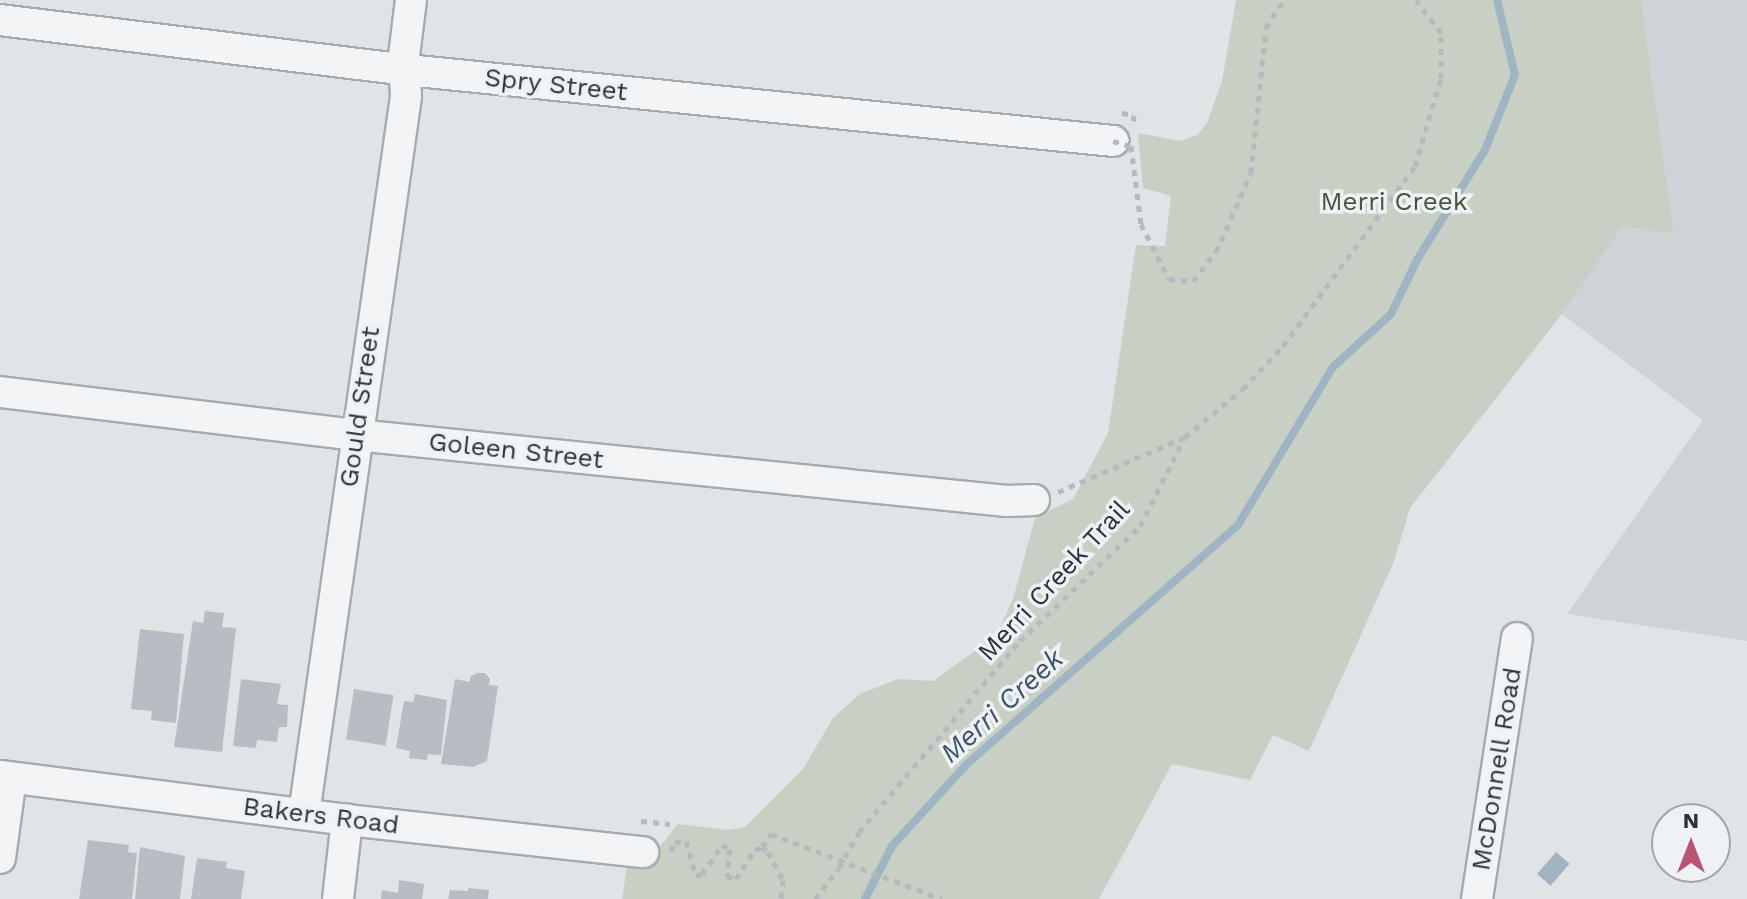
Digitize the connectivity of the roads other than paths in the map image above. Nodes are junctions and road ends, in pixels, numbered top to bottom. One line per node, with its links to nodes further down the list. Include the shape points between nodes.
1 (411, 0): 3 (street, Gould Street)
2 (14, 14): 3 (street, Spry Street)
3 (407, 70): 4 (street, Spry Street); 6 (street, Gould Street)
4 (1113, 141)
5 (0, 392): 6 (street, Goleen Street)
6 (356, 435): 7 (street, Goleen Street); 10 (street, Gould Street)
7 (1034, 500)
8 (1517, 638): 15 (street, McDonnell Road)
9 (5, 777): 10 (street, Bakers Road); 13 (street)
10 (304, 814): 11 (street, Bakers Road)
11 (347, 820): 12 (street, Bakers Road); 14 (street)
12 (655, 856)
13 (0, 858)
14 (338, 899)
15 (1477, 899)

